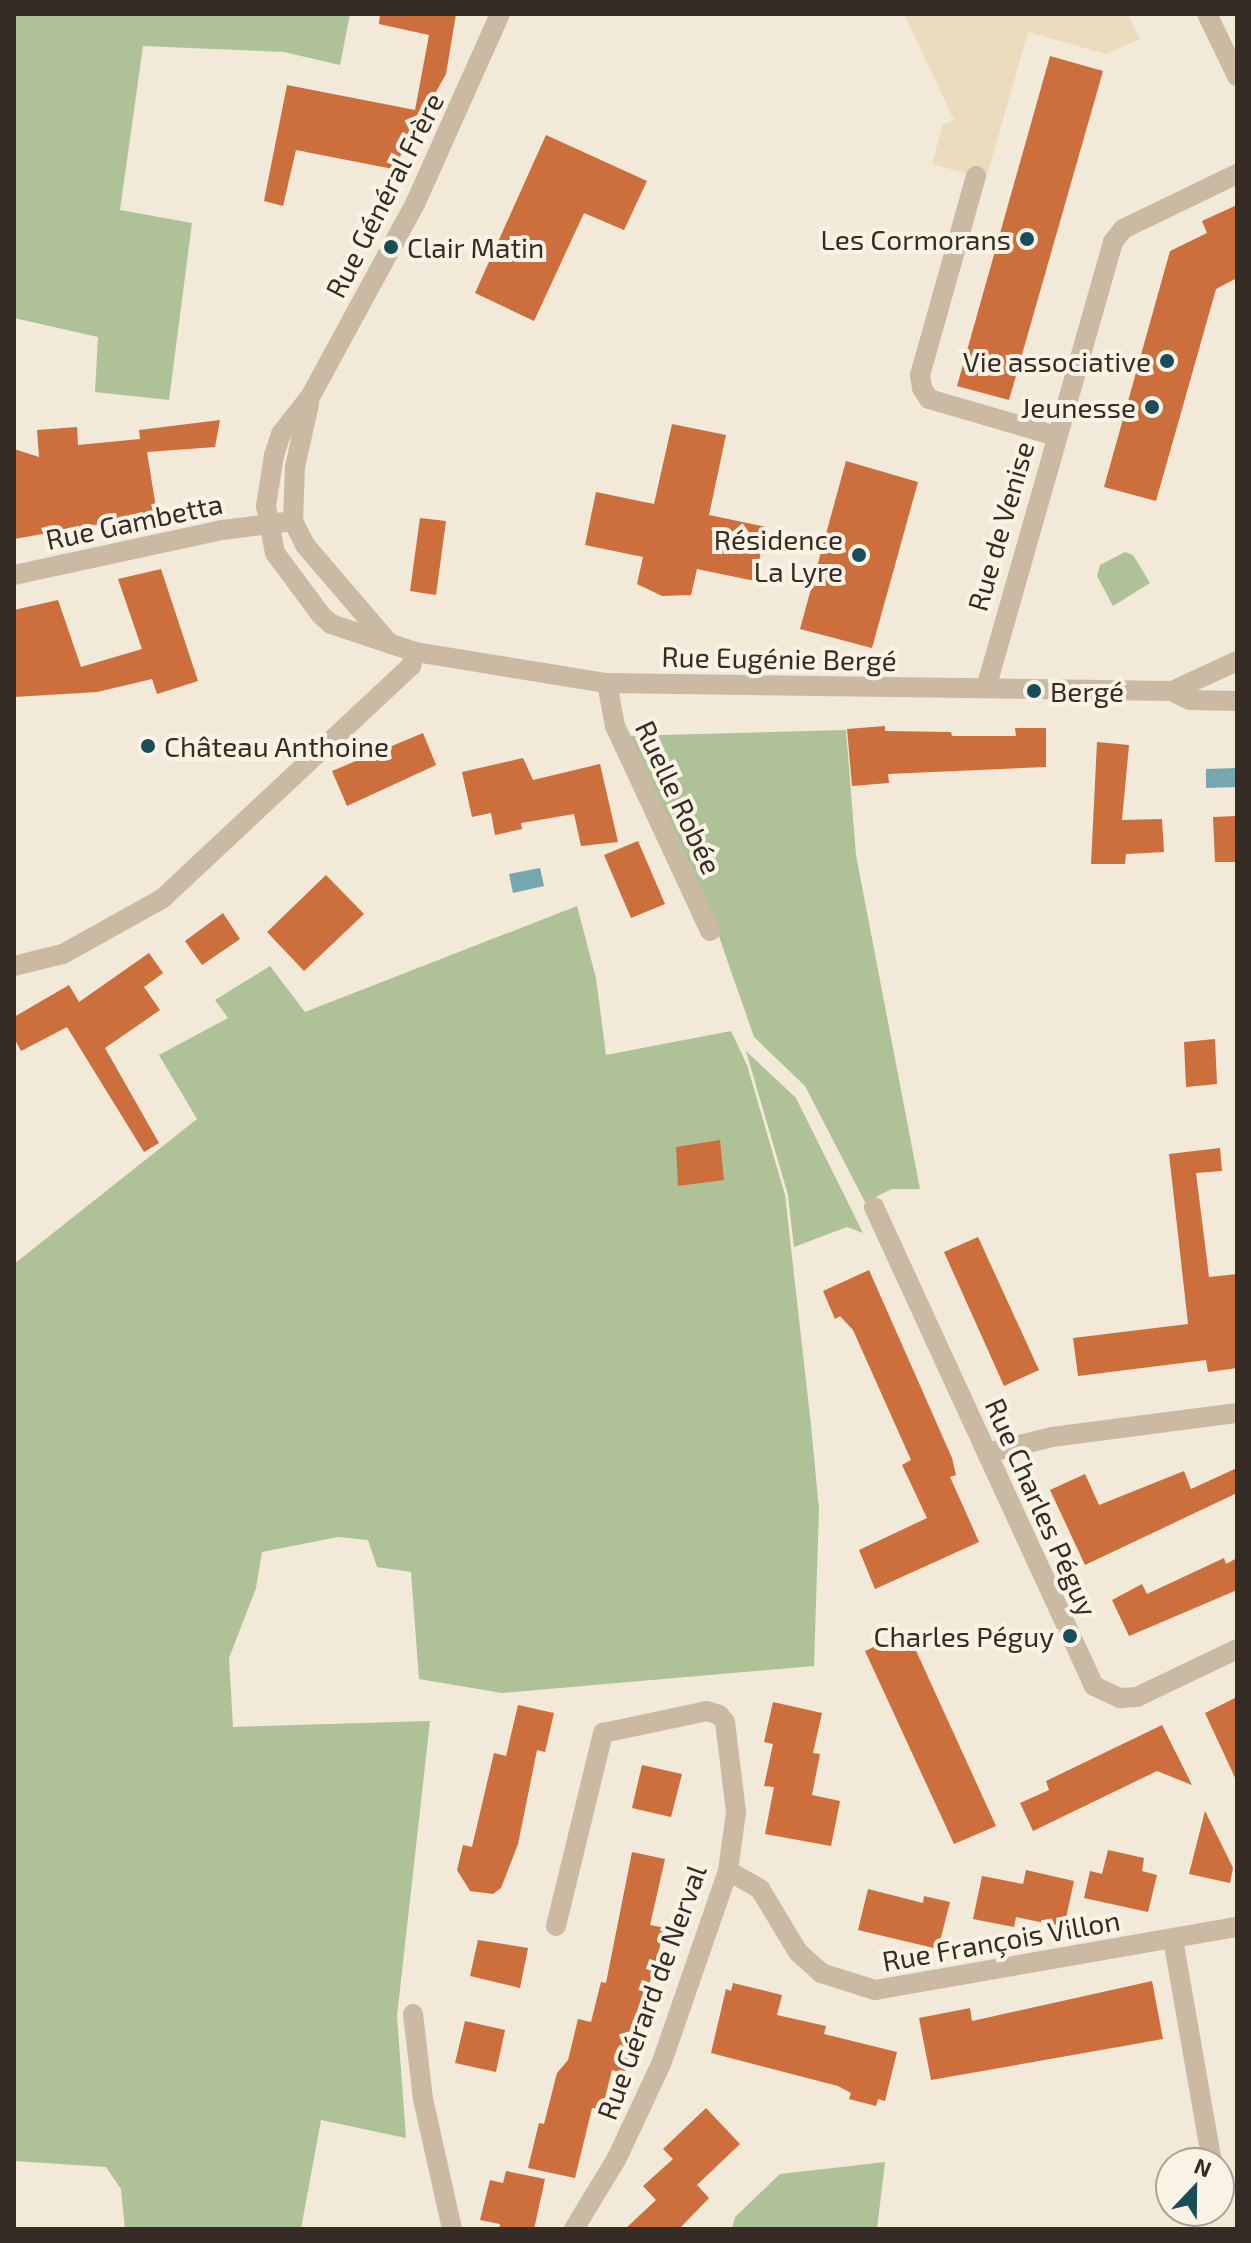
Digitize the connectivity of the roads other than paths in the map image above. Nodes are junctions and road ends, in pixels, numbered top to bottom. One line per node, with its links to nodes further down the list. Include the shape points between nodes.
1 (500, 14): 6 (street, Rue Général Frère, via 416,202)
2 (1207, 14): 3 (street)
3 (1237, 76)
4 (1237, 174): 7 (street, Rue de Venise, via 1117,235)
5 (976, 176): 7 (street, via 920,375 922,388 929,399)
6 (310, 397): 8 (street, Rue Général Frère, via 295,467); 9 (street, Rue Général Frère, via 281,434 269,476)
7 (1056, 436): 15 (street, Rue de Venise)
8 (293, 521): 9 (street); 11 (street, via 305,545)
9 (267, 524): 10 (street, Rue Gambetta); 11 (street, Rue Eugénie Bergé, via 284,569 321,615 331,624)
10 (14, 575)
11 (390, 644): 12 (street, Rue Eugénie Bergé)
12 (415, 652): 14 (street, Rue Eugénie Bergé); 19 (street, via 411,666 163,898 63,954)
13 (1237, 661): 16 (street, Rue Eugénie Bergé)
14 (607, 683): 15 (street, Rue Eugénie Bergé); 18 (street, Ruelle Robée, via 615,726)
15 (986, 688): 16 (street, Rue Eugénie Bergé)
16 (1172, 691): 17 (street, Rue Eugénie Bergé, via 1190,700)
17 (1237, 701)
18 (710, 931)
19 (14, 966)
20 (874, 1207): 22 (street, Rue Charles Péguy)
21 (1237, 1413): 22 (street, via 1052,1437)
22 (987, 1453): 23 (street, Rue Charles Péguy, via 1094,1686 1120,1698 1137,1697)
23 (1237, 1649)
24 (728, 1871): 25 (street, Rue Gérard de Nerval, via 736,1812 725,1722 719,1715 707,1711 603,1733); 27 (street, Rue François Villon, via 760,1889 798,1952 821,1973 875,1990); 31 (street, Rue Gérard de Nerval, via 639,2115)
25 (556, 1926)
26 (1237, 1927): 27 (street, Rue François Villon)
27 (1173, 1939): 29 (street)
28 (413, 2014): 30 (street, via 423,2099)
29 (1209, 2147)
30 (452, 2229)
31 (574, 2229)

